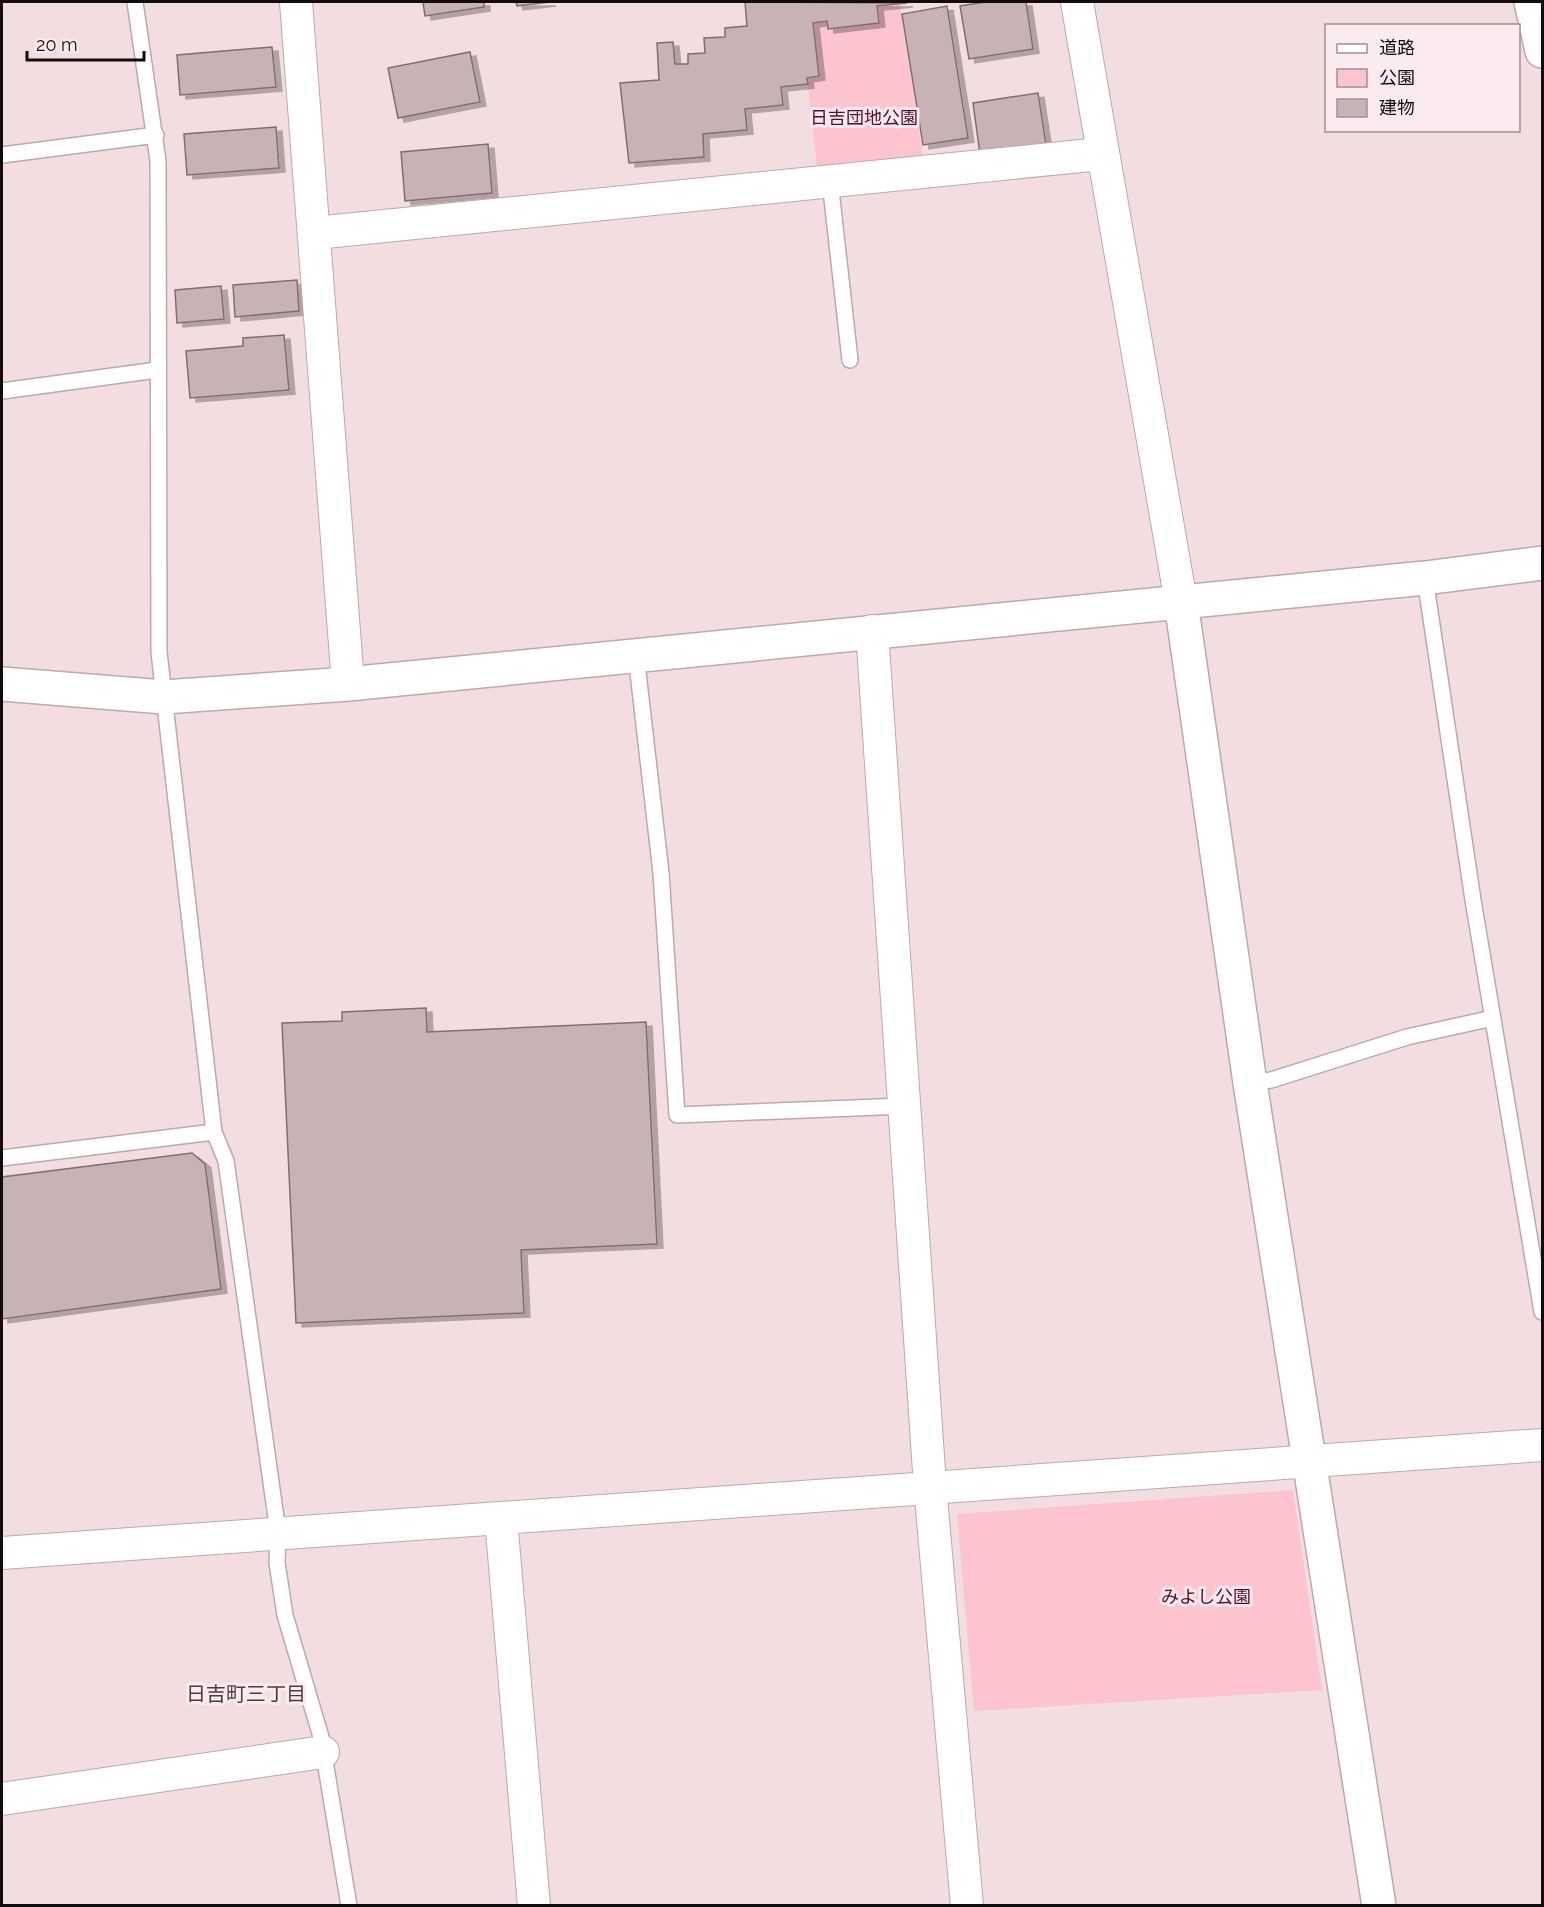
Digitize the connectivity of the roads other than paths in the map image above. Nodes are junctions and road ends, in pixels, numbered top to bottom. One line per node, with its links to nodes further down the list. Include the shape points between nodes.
1 (135, 2): 6 (lane)
2 (296, 2): 10 (street)
3 (1077, 2): 7 (street)
4 (1531, 2): 5 (street)
5 (1542, 51)
6 (156, 135): 8 (lane); 12 (lane)
7 (1101, 154): 9 (street); 16 (street)
8 (2, 155)
9 (830, 181): 10 (street); 11 (lane)
10 (315, 233): 20 (street)
11 (850, 360)
12 (157, 370): 13 (lane); 21 (lane, via 159,652)
13 (2, 391)
14 (1542, 563): 15 (street)
15 (1425, 578): 16 (street); 22 (lane)
16 (1181, 602): 17 (street); 23 (street)
17 (872, 631): 18 (street); 24 (street)
18 (636, 655): 20 (street); 24 (lane, via 661,873 677,1115)
19 (2, 684): 21 (street)
20 (348, 684): 21 (street)
21 (164, 698): 25 (lane)
22 (1493, 1018): 23 (lane, via 1407,1037 1271,1080); 27 (lane)
23 (1250, 1083): 29 (street)
24 (904, 1106): 30 (street)
25 (214, 1132): 26 (lane); 32 (lane, via 226,1161)
26 (2, 1158)
27 (1542, 1312)
28 (1542, 1445): 29 (street)
29 (1310, 1462): 30 (street); 39 (street)
30 (930, 1486): 31 (street); 38 (street)
31 (501, 1519): 32 (street); 37 (street)
32 (278, 1532): 33 (street); 34 (lane, via 277,1563 285,1615 314,1705)
33 (2, 1553)
34 (323, 1752): 35 (street); 36 (lane)
35 (2, 1799)
36 (349, 1905)
37 (534, 1905)
38 (967, 1905)
39 (1379, 1905)

